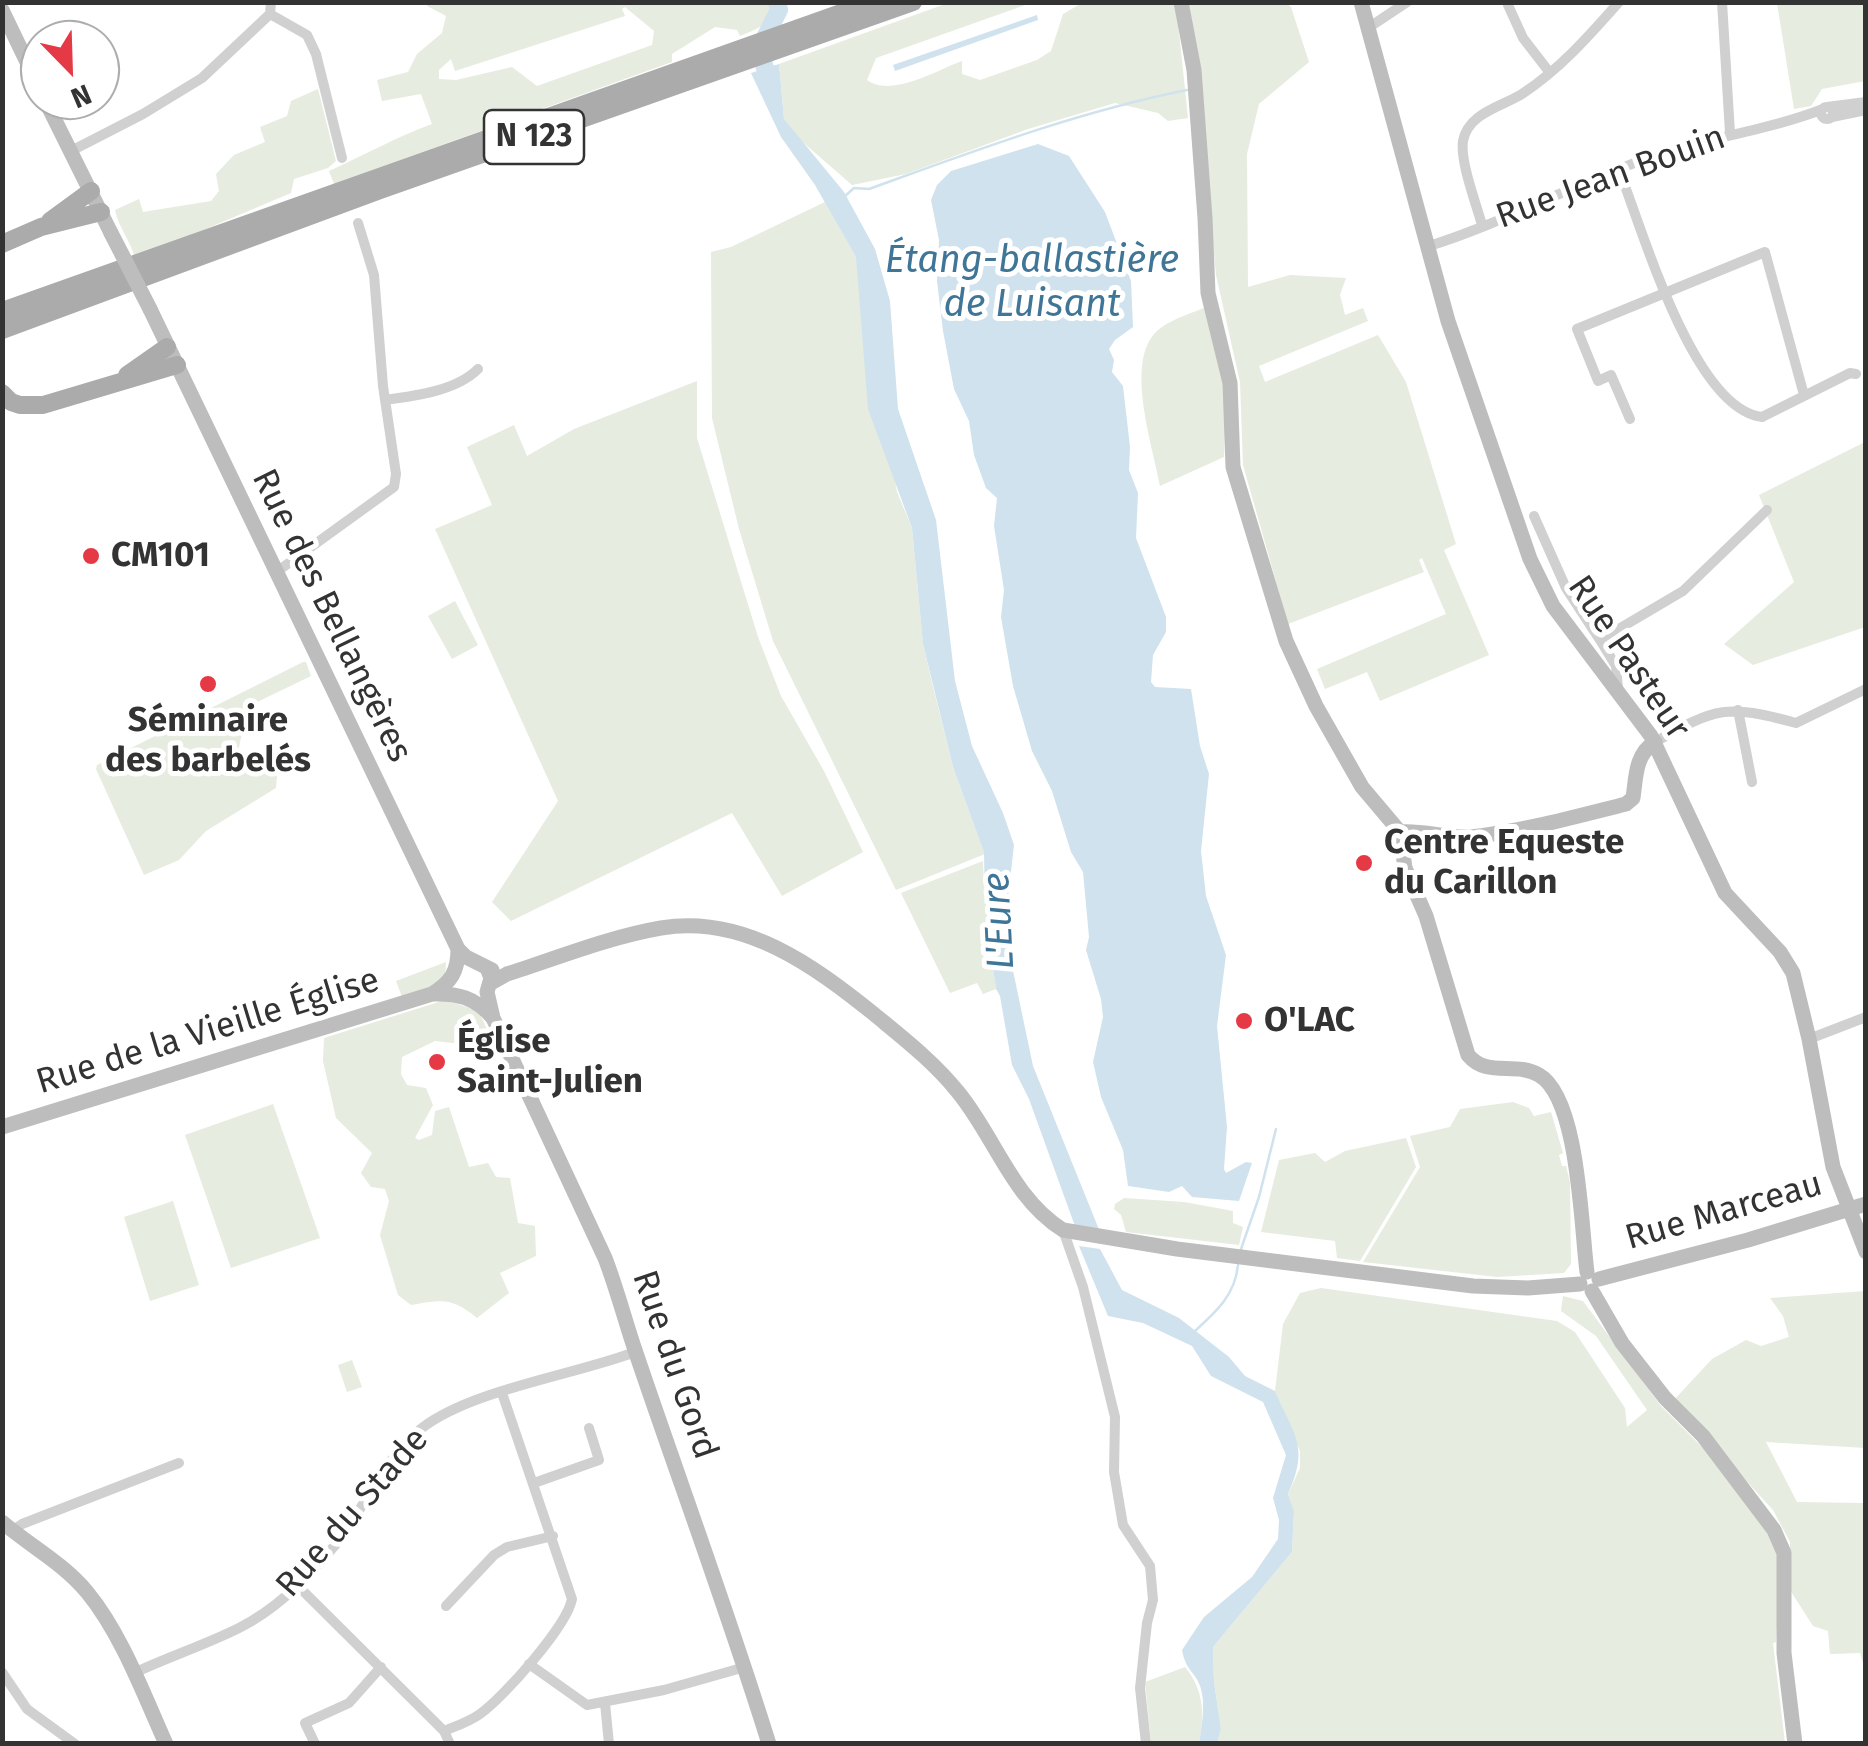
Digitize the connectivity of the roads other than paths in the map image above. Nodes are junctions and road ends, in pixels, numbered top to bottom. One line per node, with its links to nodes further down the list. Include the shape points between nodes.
1 (872, 2): 11 (main road, N 123)
2 (914, 2): 11 (main road, N 123)
3 (1181, 2): 50 (street, via 1194,70 1208,292 1230,383 1234,467 1286,641 1362,787)
4 (1360, 2): 12 (street, Rue Pasteur)
5 (1408, 2): 12 (street)
6 (1618, 2): 14 (street)
7 (1722, 2): 17 (street)
8 (1508, 5): 14 (street)
9 (271, 8): 18 (street, via 202,78); 19 (street, via 307,35 316,54)
10 (2, 10): 13 (street)
11 (848, 18): 23 (main road, N 123)
12 (1368, 28): 28 (street, Rue Pasteur)
13 (20, 47)
14 (1550, 73): 25 (street, via 1472,122 1464,154)
15 (1866, 106): 17 (street, Rue Jean Bouin)
16 (56, 120): 18 (street, Rue des Bellangères)
17 (1730, 133): 20 (street, Rue Jean Bouin)
18 (71, 151): 21 (street, Rue des Bellangères)
19 (342, 158)
20 (1619, 170): 25 (street, Rue Jean Bouin); 29 (street)
21 (91, 191): 22 (street, Rue des Bellangères); 26 (main road)
22 (101, 212): 26 (main road); 32 (street, Rue des Bellangères, bridge)
23 (287, 217): 30 (main road, N 123); 31 (main road, N 123)
24 (358, 222): 39 (street, via 374,275)
25 (1482, 225): 28 (street, Rue Jean Bouin)
26 (41, 227): 27 (main road)
27 (2, 244)
28 (1426, 247): 45 (street, Rue Pasteur, via 1535,571 1553,606)
29 (1667, 292): 38 (street, via 1695,360 1716,390 1762,417); 38 (street, via 1765,252); 40 (street, via 1577,329 1598,381 1611,375)
30 (6, 308)
31 (2, 333)
32 (168, 347): 33 (street, Rue des Bellangères); 36 (main road)
33 (177, 366): 36 (main road); 43 (street, Rue des Bellangères)
34 (478, 368): 39 (street, via 451,385)
35 (1856, 374): 38 (street)
36 (118, 381): 37 (main road, via 43,405 11,402)
37 (2, 394)
38 (1804, 396)
39 (385, 400): 43 (street, via 394,486)
40 (1630, 419)
41 (1767, 510): 44 (street, via 1683,590)
42 (1534, 516): 44 (street, via 1558,573)
43 (276, 573): 51 (street, Rue des Bellangères)
44 (1600, 640): 45 (street, via 1616,666)
45 (1618, 688): 48 (street, Rue Pasteur)
46 (1866, 689): 47 (street, via 1796,722)
47 (1738, 710): 48 (street, via 1705,715); 49 (street)
48 (1655, 742): 50 (street, via 1639,759 1633,798 1626,804 1483,835); 53 (street, Rue Pasteur, via 1725,894 1793,973)
49 (1752, 782)
50 (1400, 832): 59 (street, via 1405,868 1468,1055 1485,1068 1533,1072 1555,1089 1578,1183)
51 (472, 980): 54 (street, Rue de la Vieille Église); 57 (street, via 661,928 704,928 778,947 840,987 935,1066 1022,1193); 60 (street, Rue du Gord, via 606,1258)
52 (1866, 1017): 53 (street)
53 (1809, 1038): 56 (street, Rue Pasteur)
54 (2, 1127)
55 (1866, 1204): 56 (street, Rue Marceau)
56 (1847, 1209): 58 (street, Rue Pasteur); 59 (street, Rue Marceau)
57 (1069, 1232): 59 (street, Rue Marceau, via 1473,1286); 82 (street, via 1115,1418 1114,1472 1123,1525 1150,1566 1153,1600 1140,1688)
58 (1866, 1252)
59 (1590, 1282): 83 (street, via 1622,1343 1703,1436 1784,1552 1784,1653)
60 (636, 1352): 61 (street, Rue du Stade); 70 (street, Rue du Gord)
61 (502, 1393): 64 (street); 67 (street, Rue du Stade, via 419,1430)
62 (589, 1428): 64 (street, via 599,1460)
63 (179, 1463): 65 (street)
64 (534, 1483): 66 (street)
65 (8, 1527): 73 (street, via 87,1592)
66 (553, 1536): 68 (street, via 494,1554); 69 (street, via 570,1612)
67 (298, 1586): 71 (street); 73 (street, Rue du Stade, via 242,1627)
68 (446, 1606)
69 (529, 1664): 74 (street, via 586,1705); 75 (street, via 482,1713)
70 (745, 1666): 74 (street); 81 (street, Rue du Gord)
71 (381, 1667): 75 (street); 78 (street, via 348,1703 305,1723)
72 (2, 1672): 76 (street, via 27,1709)
73 (134, 1673): 77 (street)
74 (606, 1704): 80 (street)
75 (444, 1731): 79 (street)
76 (75, 1744)
77 (166, 1744)
78 (315, 1744)
79 (450, 1744)
80 (609, 1744)
81 (769, 1744)
82 (1146, 1744)
83 (1795, 1744)

